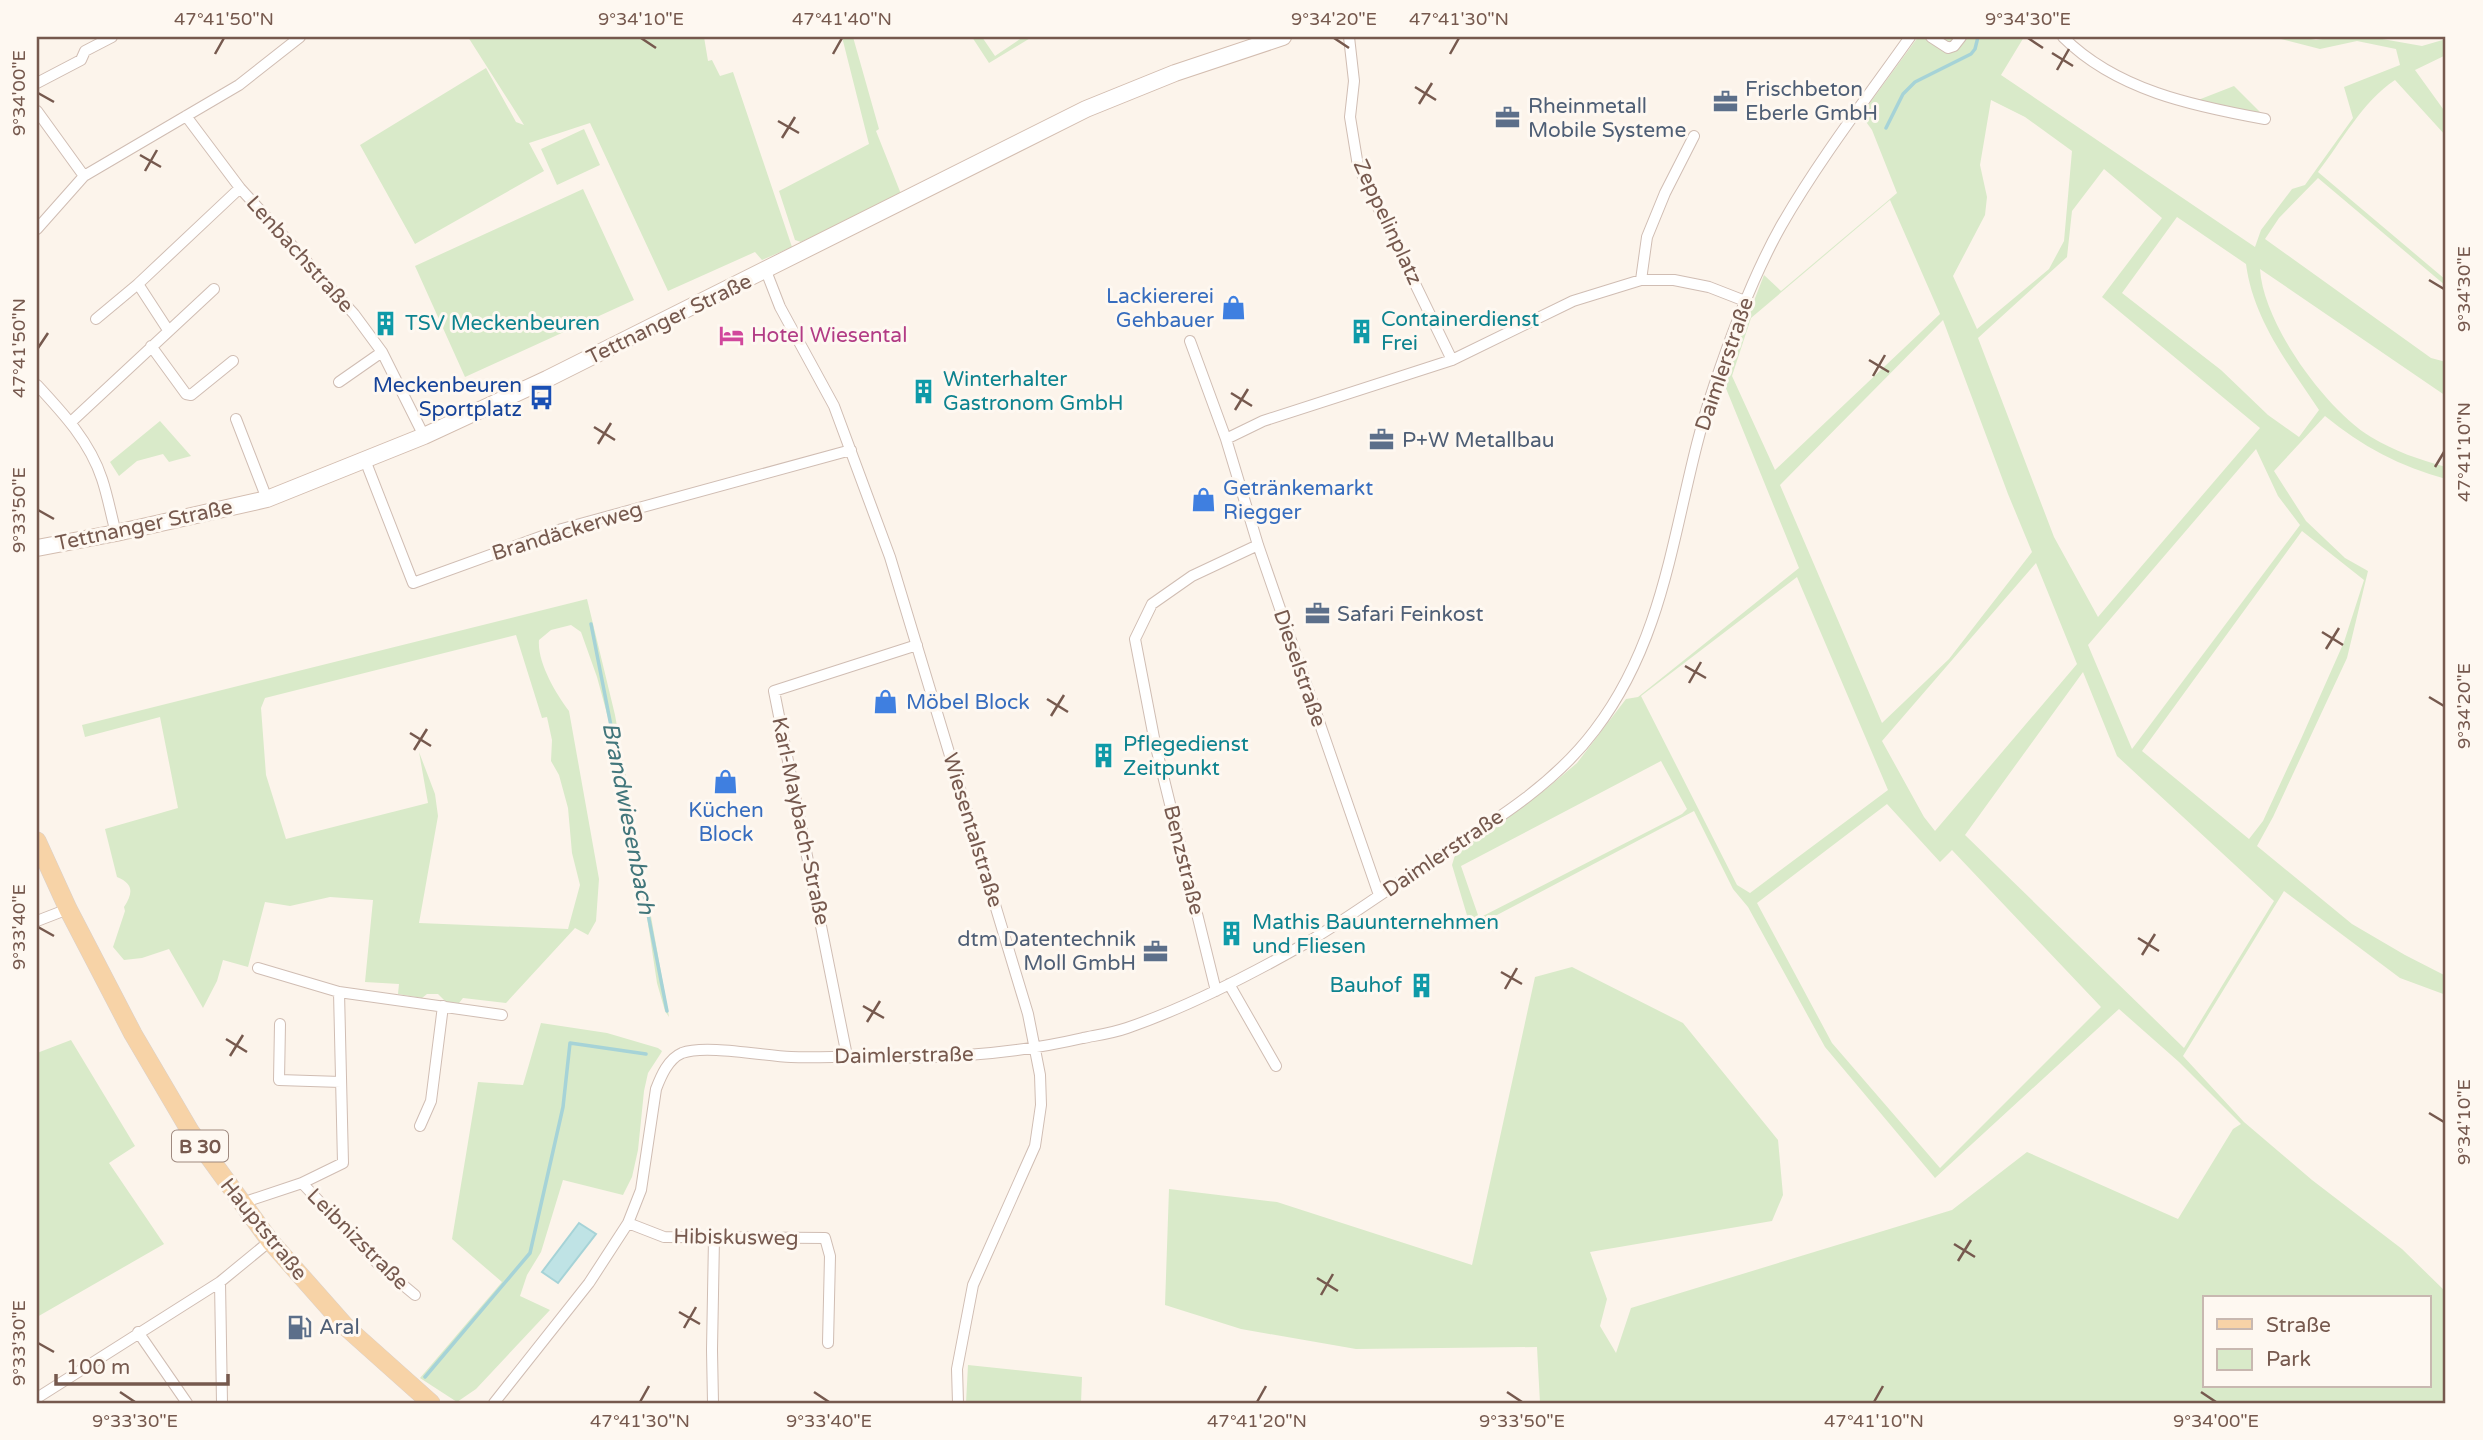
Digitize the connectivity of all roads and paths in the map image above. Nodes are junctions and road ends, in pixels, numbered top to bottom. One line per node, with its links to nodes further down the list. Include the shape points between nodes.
1 (113, 37): 9 (street)
2 (300, 37): 11 (street, via 239,85)
3 (1283, 37): 17 (main road, Tettnanger Straße, via 1086,108)
4 (1349, 37): 27 (street, Zeppelinplatz, via 1354,81 1350,117 1358,166)
5 (1910, 37): 21 (street, Daimlerstraße, via 1794,205)
6 (1931, 37): 7 (street, via 1948,48)
7 (1961, 37)
8 (2063, 37): 12 (street, via 2092,62 2149,90 2185,103)
9 (37, 83)
10 (37, 111): 14 (street)
11 (186, 116): 14 (street); 15 (street, Lenbachstraße)
12 (2265, 119)
13 (1694, 136): 18 (street, via 1647,237)
14 (84, 176): 16 (street)
15 (240, 188): 19 (street); 26 (street, Lenbachstraße, via 354,314)
16 (37, 229)
17 (766, 271): 33 (main road, Tettnanger Straße); 35 (street, Wiesentalstraße, via 780,307 834,406)
18 (1641, 280): 21 (street, via 1709,287); 27 (street, via 1573,301)
19 (138, 284): 22 (street); 23 (street)
20 (214, 289): 23 (street)
21 (1745, 301): 43 (street, Daimlerstraße, via 1694,453 1657,613 1620,693 1594,732 1551,777)
22 (96, 319)
23 (168, 330): 25 (street)
24 (1190, 341): 34 (street, Dieselstraße)
25 (151, 346): 28 (street, via 191,395); 32 (street)
26 (382, 352): 29 (street); 33 (street, Lenbachstraße)
27 (1452, 360): 34 (street, via 1263,421)
28 (233, 361)
29 (340, 382)
30 (37, 385): 32 (street)
31 (236, 419): 37 (street)
32 (71, 422): 38 (street, via 102,478)
33 (424, 436): 36 (main road, Tettnanger Straße)
34 (1226, 439): 39 (street, Dieselstraße)
35 (851, 450): 36 (street, Brandäckerweg, via 562,529 413,583); 41 (street, Wiesentalstraße)
36 (365, 460): 37 (main road, Tettnanger Straße)
37 (267, 499): 38 (main road, Tettnanger Straße)
38 (116, 533): 40 (main road, Tettnanger Straße)
39 (1258, 545): 43 (street, Dieselstraße); 48 (street, Benzstraße, via 1192,576 1152,604 1135,639 1155,743)
40 (37, 548)
41 (917, 645): 53 (street, Wiesentalstraße); 54 (street, Karl-Maybach-Straße, via 774,691)
42 (37, 841): 44 (main road, Hauptstraße / B 30)
43 (1380, 895): 47 (street, Daimlerstraße, via 1306,943)
44 (68, 909): 45 (street); 59 (main road, Hauptstraße / B 30, via 190,1131)
45 (37, 921)
46 (258, 968): 49 (street)
47 (1228, 984): 48 (street, Daimlerstraße); 55 (street)
48 (1216, 991): 53 (street, Daimlerstraße, via 1125,1029)
49 (339, 992): 50 (street); 56 (street)
50 (443, 1006): 51 (street); 57 (street, via 431,1101)
51 (502, 1015)
52 (280, 1024): 56 (street, via 279,1080)
53 (1034, 1048): 54 (street, Daimlerstraße, via 915,1058); 73 (street, Wiesentalstraße, via 1041,1105 1035,1146 973,1286 957,1369)
54 (847, 1056): 60 (street, Daimlerstraße, via 689,1051 673,1059 656,1089 641,1190)
55 (1276, 1066)
56 (341, 1082): 58 (street, via 343,1163)
57 (421, 1126)
58 (302, 1183): 59 (street); 64 (street, Leibnizstraße, via 380,1266)
59 (243, 1205): 62 (main road, Hauptstraße / B 30)
60 (628, 1223): 61 (street, Hibiskusweg, via 664,1237); 71 (street, Daimlerstraße, via 589,1283)
61 (714, 1238): 66 (street, Hibiskusweg, via 825,1238 830,1256); 72 (street)
62 (270, 1241): 63 (street); 70 (main road, Hauptstraße / B 30, via 347,1328)
63 (220, 1282): 65 (street); 69 (street)
64 (415, 1295)
65 (138, 1332): 67 (street); 68 (street)
66 (828, 1343)
67 (41, 1399)
68 (187, 1403)
69 (222, 1403)
70 (431, 1403)
71 (494, 1403)
72 (713, 1403)
73 (958, 1403)

